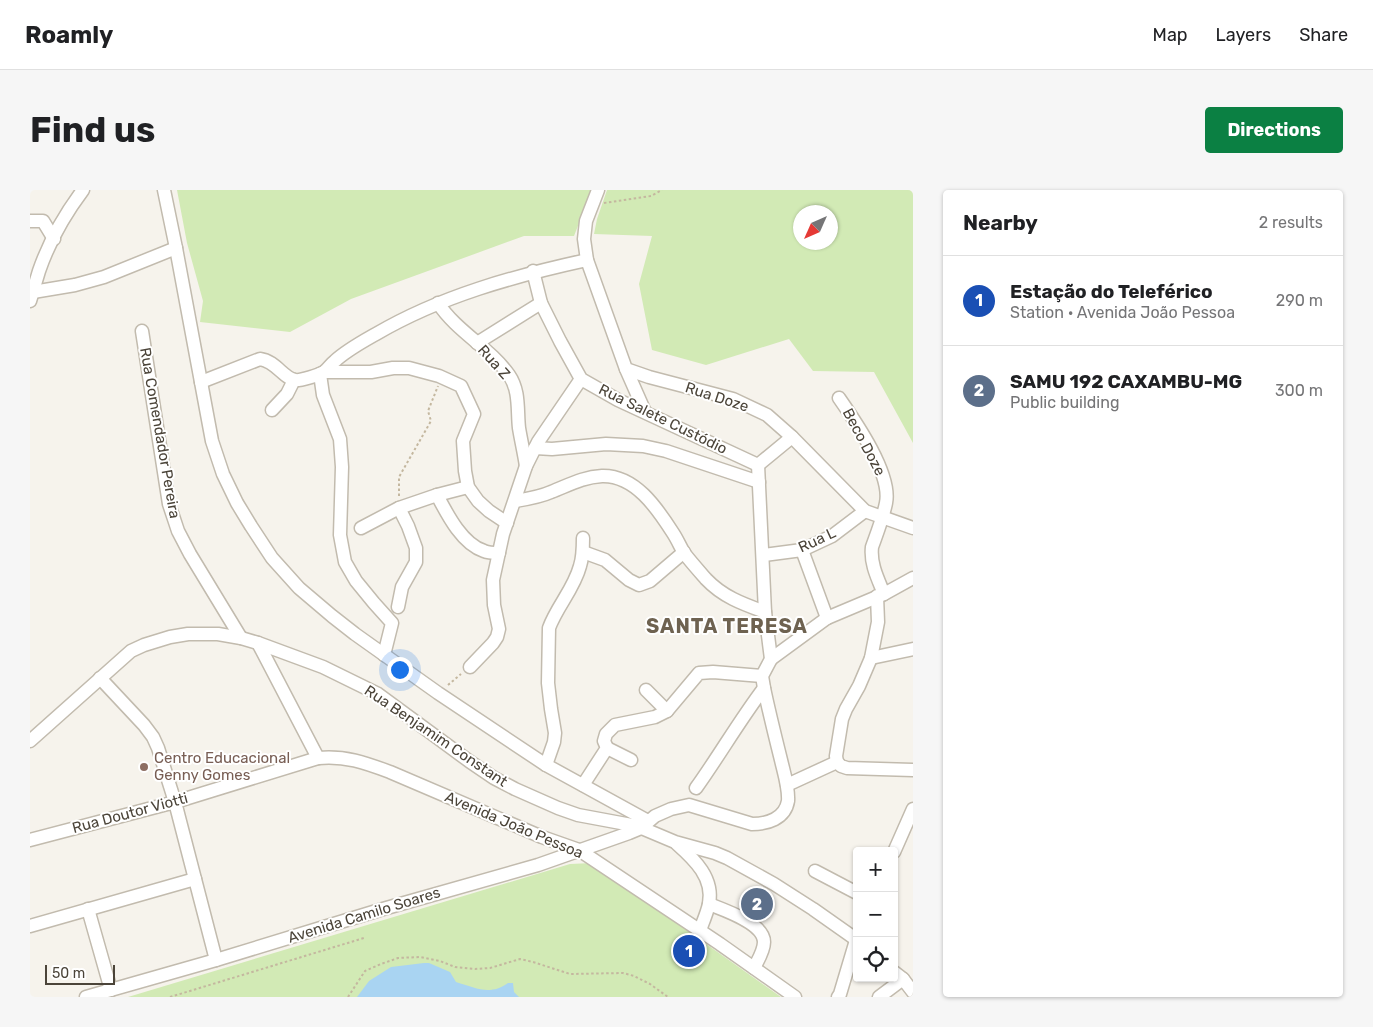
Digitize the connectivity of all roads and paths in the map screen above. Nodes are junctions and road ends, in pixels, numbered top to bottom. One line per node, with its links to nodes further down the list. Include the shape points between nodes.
1 (83, 190): 7 (street)
2 (164, 190): 8 (street)
3 (598, 190): 5 (street)
4 (662, 190): 5 (path, via 651,196)
5 (592, 205): 9 (street, via 584,239)
6 (30, 221): 7 (street, via 43,221)
7 (54, 239): 11 (street)
8 (176, 248): 11 (street, via 104,277); 21 (street)
9 (586, 260): 10 (street); 16 (street)
10 (533, 271): 12 (street); 13 (street, Rua Salete Custódio)
11 (32, 296)
12 (438, 303): 15 (street, Rua Z); 18 (street, via 375,334 334,361)
13 (542, 303): 15 (street); 19 (street, Rua Salete Custódio)
14 (142, 331): 51 (street, Rua Comendador Pereira, via 169,504 190,554)
15 (477, 344): 25 (street, Rua Z, via 513,383)
16 (626, 369): 24 (street); 26 (street, Rua Doze, via 733,399 767,415)
17 (427, 372): 18 (street, via 393,368); 31 (street, via 461,386 474,414 463,441); 34 (path, via 436,379 438,387 428,411 430,421 399,477)
18 (322, 373): 20 (street); 54 (street, via 322,395 340,438 340,535 345,562 356,581 392,623)
19 (581, 379): 24 (street, Rua Salete Custódio); 27 (street)
20 (294, 380): 21 (street, via 267,360 260,359); 23 (street, via 287,394)
21 (201, 382): 54 (street, via 212,441 223,474 250,526 298,588)
22 (839, 398): 36 (street, Beco Doze, via 855,420 882,473 886,486)
23 (272, 410)
24 (645, 412): 28 (street, Rua Salete Custódio)
25 (521, 437): 27 (street); 29 (street, Rua Z)
26 (792, 437): 28 (street); 35 (street, Rua Doze)
27 (536, 445): 29 (street); 30 (street, via 552,450 606,444 643,446)
28 (758, 465): 30 (street)
29 (526, 466): 33 (street)
30 (759, 482): 45 (street)
31 (468, 487): 32 (street); 37 (street, via 489,511)
32 (437, 495): 34 (street); 44 (street, via 454,525 470,543 483,551)
33 (515, 501): 37 (street); 43 (street, via 534,498 590,478 619,478 633,484 644,495)
34 (399, 508): 38 (street); 48 (street, via 416,548 416,562 402,587)
35 (865, 511): 36 (street, Rua Doze); 41 (street, Rua L, via 832,536)
36 (882, 516): 39 (street, Rua Doze); 47 (street, Beco Doze, via 871,555)
37 (507, 522): 44 (street)
38 (361, 528)
39 (913, 528)
40 (583, 538): 42 (street)
41 (802, 550): 45 (street, Rua L); 50 (street)
42 (583, 552): 43 (street, via 605,560 639,584 650,581); 70 (street, via 575,580 549,628 548,683 555,732)
43 (684, 552): 49 (street, via 722,594)
44 (499, 554): 57 (street, via 493,580 499,629 497,637)
45 (764, 555): 49 (street)
46 (913, 578): 47 (street)
47 (881, 595): 50 (street); 55 (street, Beco Doze)
48 (398, 607)
49 (766, 612): 56 (street)
50 (827, 618): 56 (street)
51 (241, 638): 52 (street, Rua Benjamim Constant); 59 (street, Rua Benjamim Constant, via 188,634 159,640 131,651)
52 (258, 642): 66 (street); 77 (street, Rua Benjamim Constant, via 323,667 378,694 469,761 524,794 578,815)
53 (913, 650): 55 (street)
54 (384, 655): 62 (street)
55 (871, 658): 69 (street, Beco Doze, via 842,719)
56 (771, 659): 58 (street)
57 (470, 667): 62 (path)
58 (762, 676): 60 (street); 63 (street, via 702,672)
59 (100, 678): 64 (street, Rua Benjamim Constant); 75 (street, via 153,737)
60 (764, 688): 73 (street); 74 (street)
61 (646, 690): 63 (street)
62 (438, 693): 70 (street)
63 (667, 711): 65 (street, via 615,726 606,734)
64 (30, 741)
65 (607, 748): 68 (street); 72 (street)
66 (318, 758): 67 (street, Rua Doutor Viotti); 75 (street, Rua Doutor Viotti)
67 (346, 758): 79 (street, Avenida João Pessoa, via 390,772)
68 (631, 760)
69 (837, 762): 71 (street, via 847,768); 73 (street)
70 (546, 765): 72 (street)
71 (913, 770)
72 (583, 785): 77 (street)
73 (787, 785): 77 (street, Avenida Camilo Soares, via 788,802 784,811 772,821 761,824 689,805 671,809)
74 (696, 788)
75 (175, 802): 80 (street, Rua Doutor Viotti); 86 (street)
76 (913, 809): 78 (street)
77 (644, 824): 81 (street); 83 (street, Avenida Camilo Soares, via 630,833)
78 (908, 834): 82 (street)
79 (542, 837): 83 (street, Avenida João Pessoa); 84 (street, via 544,851)
80 (30, 840)
81 (676, 842): 88 (street, via 704,873 710,889); 92 (street, via 742,865)
82 (898, 847)
83 (579, 850): 84 (street, Avenida Camilo Soares); 91 (street, Avenida João Pessoa)
84 (538, 864): 95 (street, Avenida Camilo Soares)
85 (815, 871): 87 (street)
86 (195, 879): 89 (street); 95 (street)
87 (855, 892)
88 (709, 904): 91 (street); 96 (street, via 736,915 762,934 762,953)
89 (88, 909): 90 (street); 100 (street)
90 (30, 926)
91 (700, 930): 96 (street, Avenida João Pessoa)
92 (853, 937)
93 (364, 938): 104 (path)
94 (853, 948): 102 (street)
95 (216, 960): 100 (street, Avenida Camilo Soares)
96 (754, 968): 98 (street, Avenida João Pessoa)
97 (898, 975): 101 (street)
98 (771, 979): 107 (street, Avenida João Pessoa); 108 (street, Avenida João Pessoa)
99 (892, 982): 109 (street)
100 (111, 990): 103 (street, Avenida Camilo Soares)
101 (913, 992)
102 (838, 996)
103 (86, 997)
104 (170, 997)
105 (348, 997): 106 (path, via 365,972 398,958 420,957 454,967 475,969 520,959 570,974 623,973 650,984)
106 (668, 997)
107 (784, 997)
108 (795, 997)
109 (879, 997)

